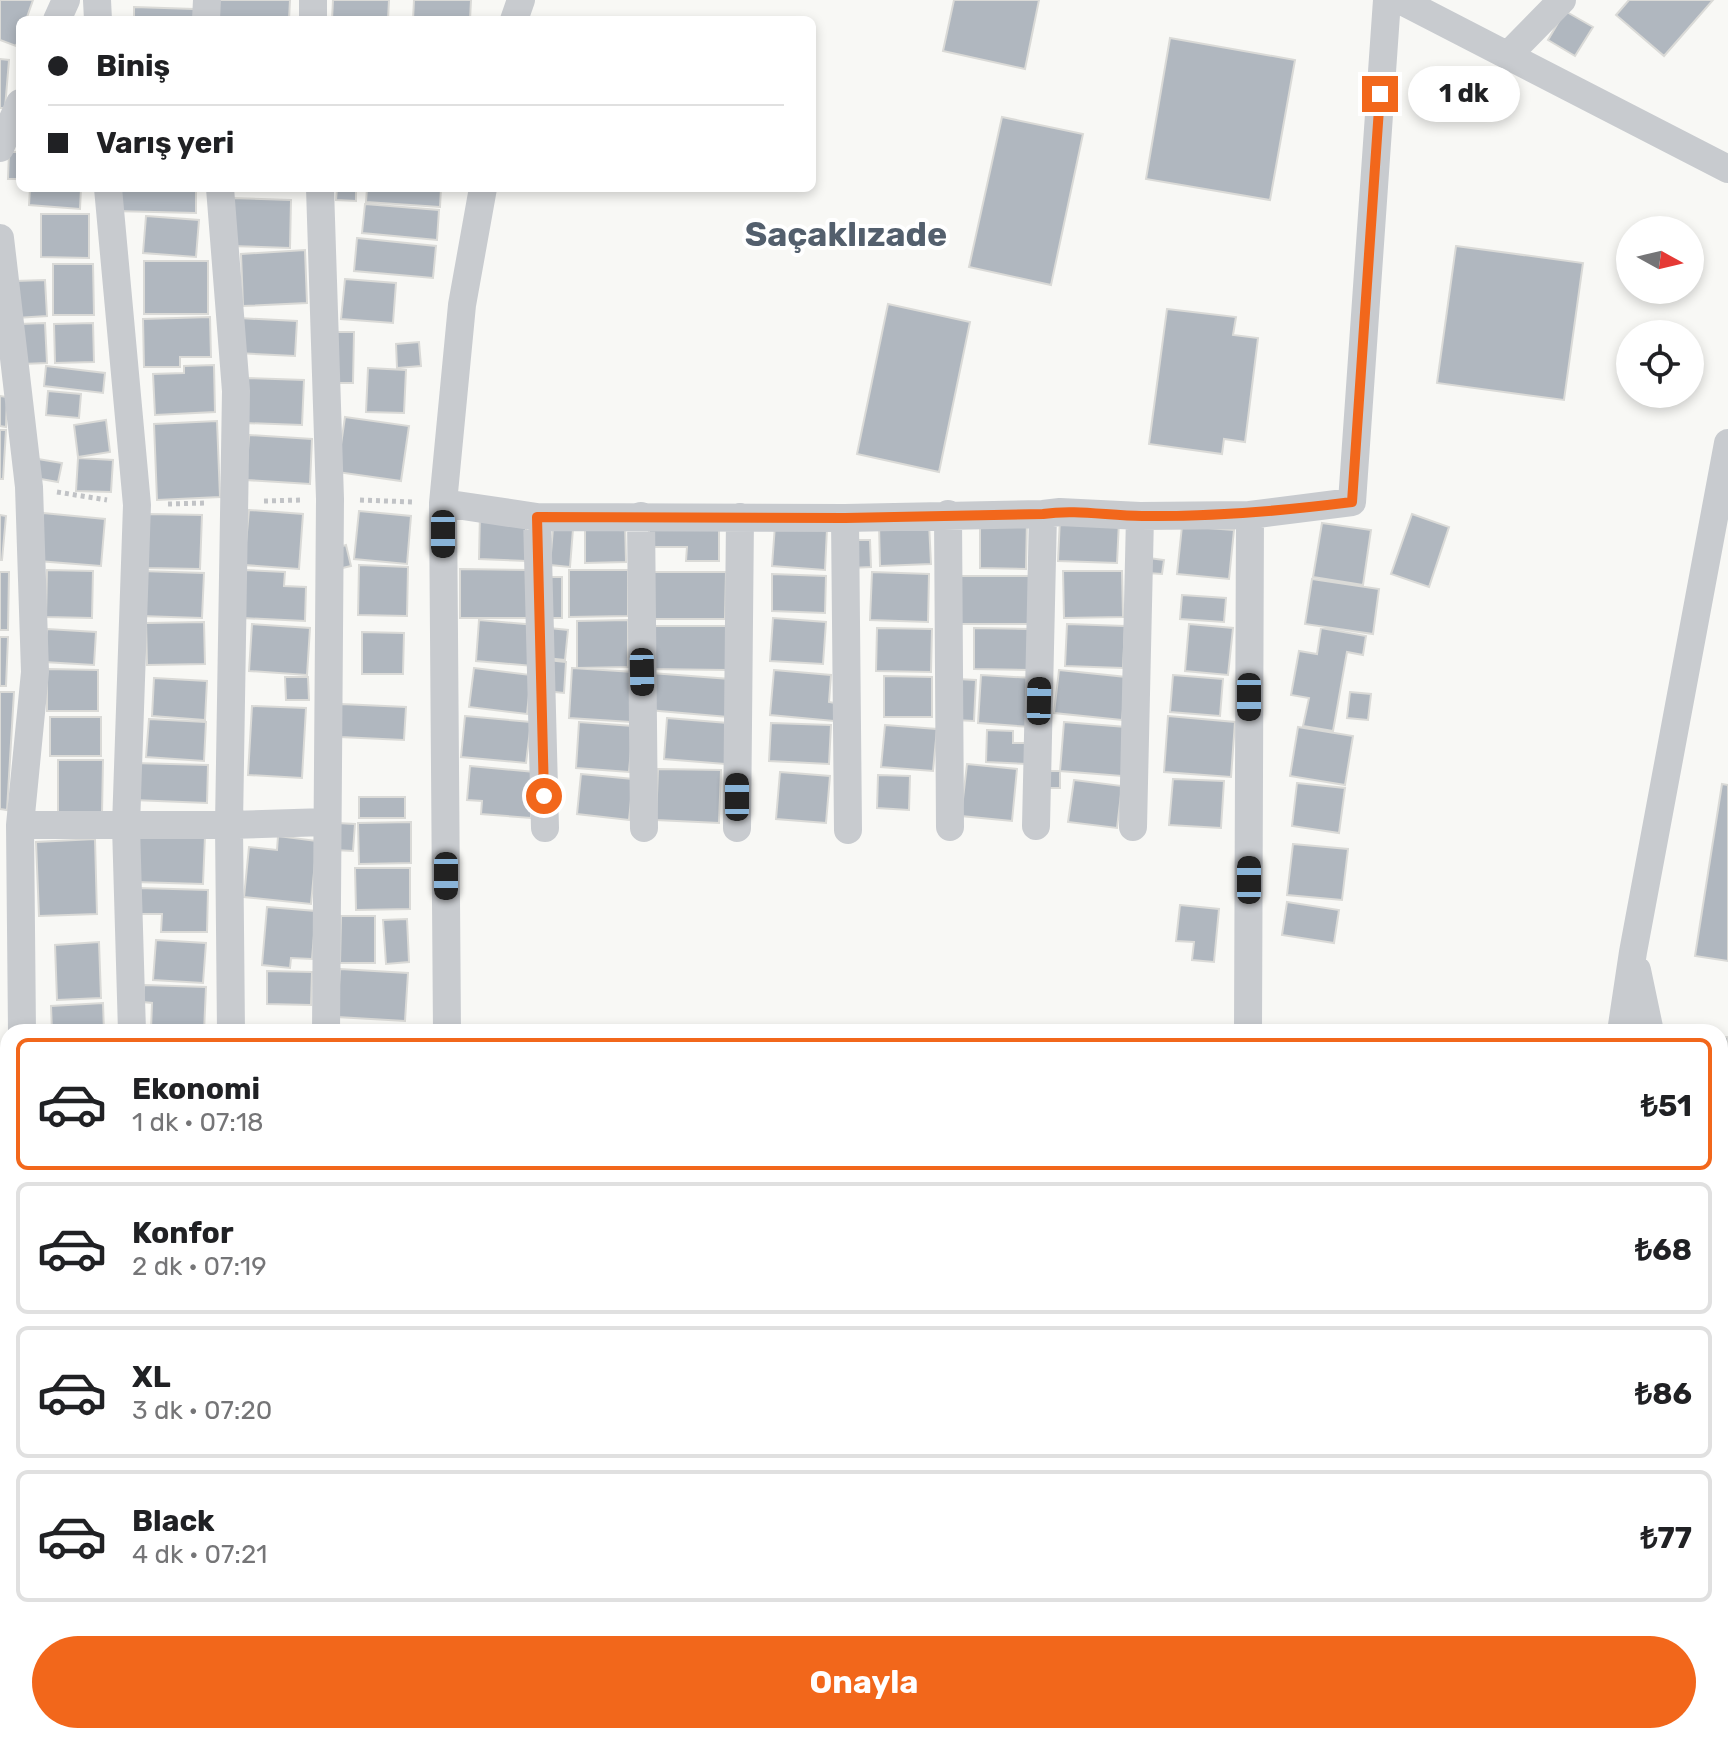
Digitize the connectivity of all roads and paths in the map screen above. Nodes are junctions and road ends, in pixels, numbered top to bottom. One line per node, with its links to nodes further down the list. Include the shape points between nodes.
1 (1387, 0): 17 (street, via 1352,502)
2 (1400, 0): 4 (street)
3 (1562, 0): 4 (street)
4 (1508, 55): 7 (street)
5 (16, 112): 6 (street)
6 (0, 148)
7 (1728, 169)
8 (108, 192): 26 (street, via 137,505)
9 (220, 192): 25 (street, via 236,391)
10 (320, 192): 23 (street, via 330,499)
11 (482, 192): 14 (street, via 462,305)
12 (0, 238): 24 (street, via 30,503 35,672)
13 (1728, 443): 34 (street)
14 (443, 503): 20 (street); 39 (street)
15 (948, 514): 16 (street); 22 (street); 28 (street)
16 (1043, 514): 19 (street); 27 (street)
17 (1250, 515): 19 (street); 40 (street)
18 (641, 516): 20 (street); 21 (street); 31 (street)
19 (1140, 516): 29 (street)
20 (537, 517): 30 (street)
21 (740, 517): 22 (street); 32 (street)
22 (845, 518): 33 (street)
23 (326, 822): 25 (street); 38 (street)
24 (20, 825): 26 (street); 35 (street)
25 (229, 825): 26 (street); 37 (street)
26 (126, 826): 36 (street)
27 (1036, 826)
28 (950, 827)
29 (1133, 827)
30 (545, 828)
31 (644, 828)
32 (737, 828)
33 (848, 830)
34 (1633, 952): 41 (street); 42 (street)
35 (22, 1024)
36 (132, 1024)
37 (231, 1024)
38 (326, 1024)
39 (447, 1024)
40 (1248, 1024)
41 (1622, 1024)
42 (1648, 1024)

